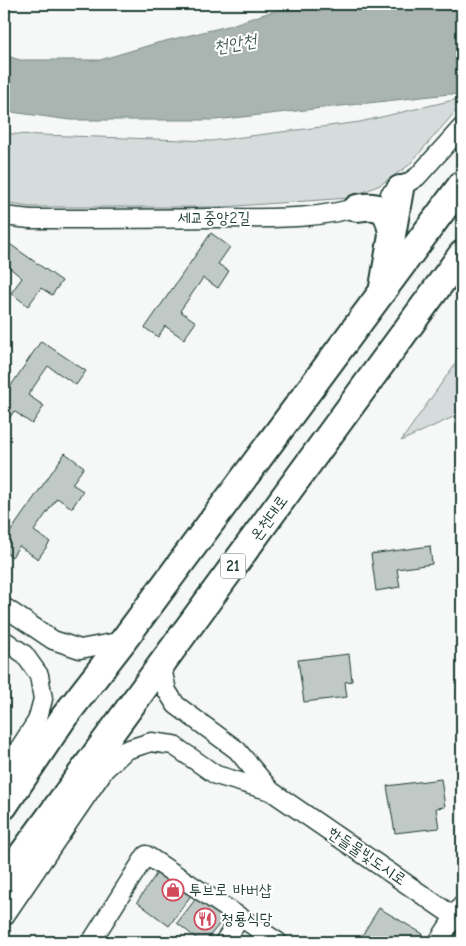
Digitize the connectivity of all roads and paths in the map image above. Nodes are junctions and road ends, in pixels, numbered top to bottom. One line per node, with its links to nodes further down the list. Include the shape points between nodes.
1 (462, 127): 2 (street)
2 (408, 183): 4 (street, 세교중앙2길); 6 (highway)
3 (462, 184): 8 (highway)
4 (357, 208): 5 (street, 세교중앙2길, via 310,216 262,218 30,219); 6 (highway, via 370,206 382,209 390,218)
5 (4, 216)
6 (392, 234): 8 (highway)
7 (462, 254): 12 (highway, 온천대로 / 21)
8 (383, 291): 11 (highway)
9 (4, 607): 11 (street, via 53,640 80,649)
10 (4, 640): 13 (street, via 24,654 39,675 43,699 37,721)
11 (123, 641): 15 (highway, via 64,718)
12 (168, 656): 14 (street, via 163,673 167,691 176,705 237,750); 16 (highway, 온천대로 / 21)
13 (4, 772)
14 (271, 791): 17 (street, 한들물빛도시로); 18 (street, via 216,775 173,745 151,742 126,750 104,769)
15 (4, 806)
16 (6, 877)
17 (460, 914): 23 (street)
18 (4, 918)
19 (240, 918): 20 (street, via 146,855); 21 (street); 22 (street)
20 (91, 942)
21 (224, 942)
22 (278, 942)
23 (438, 942)

